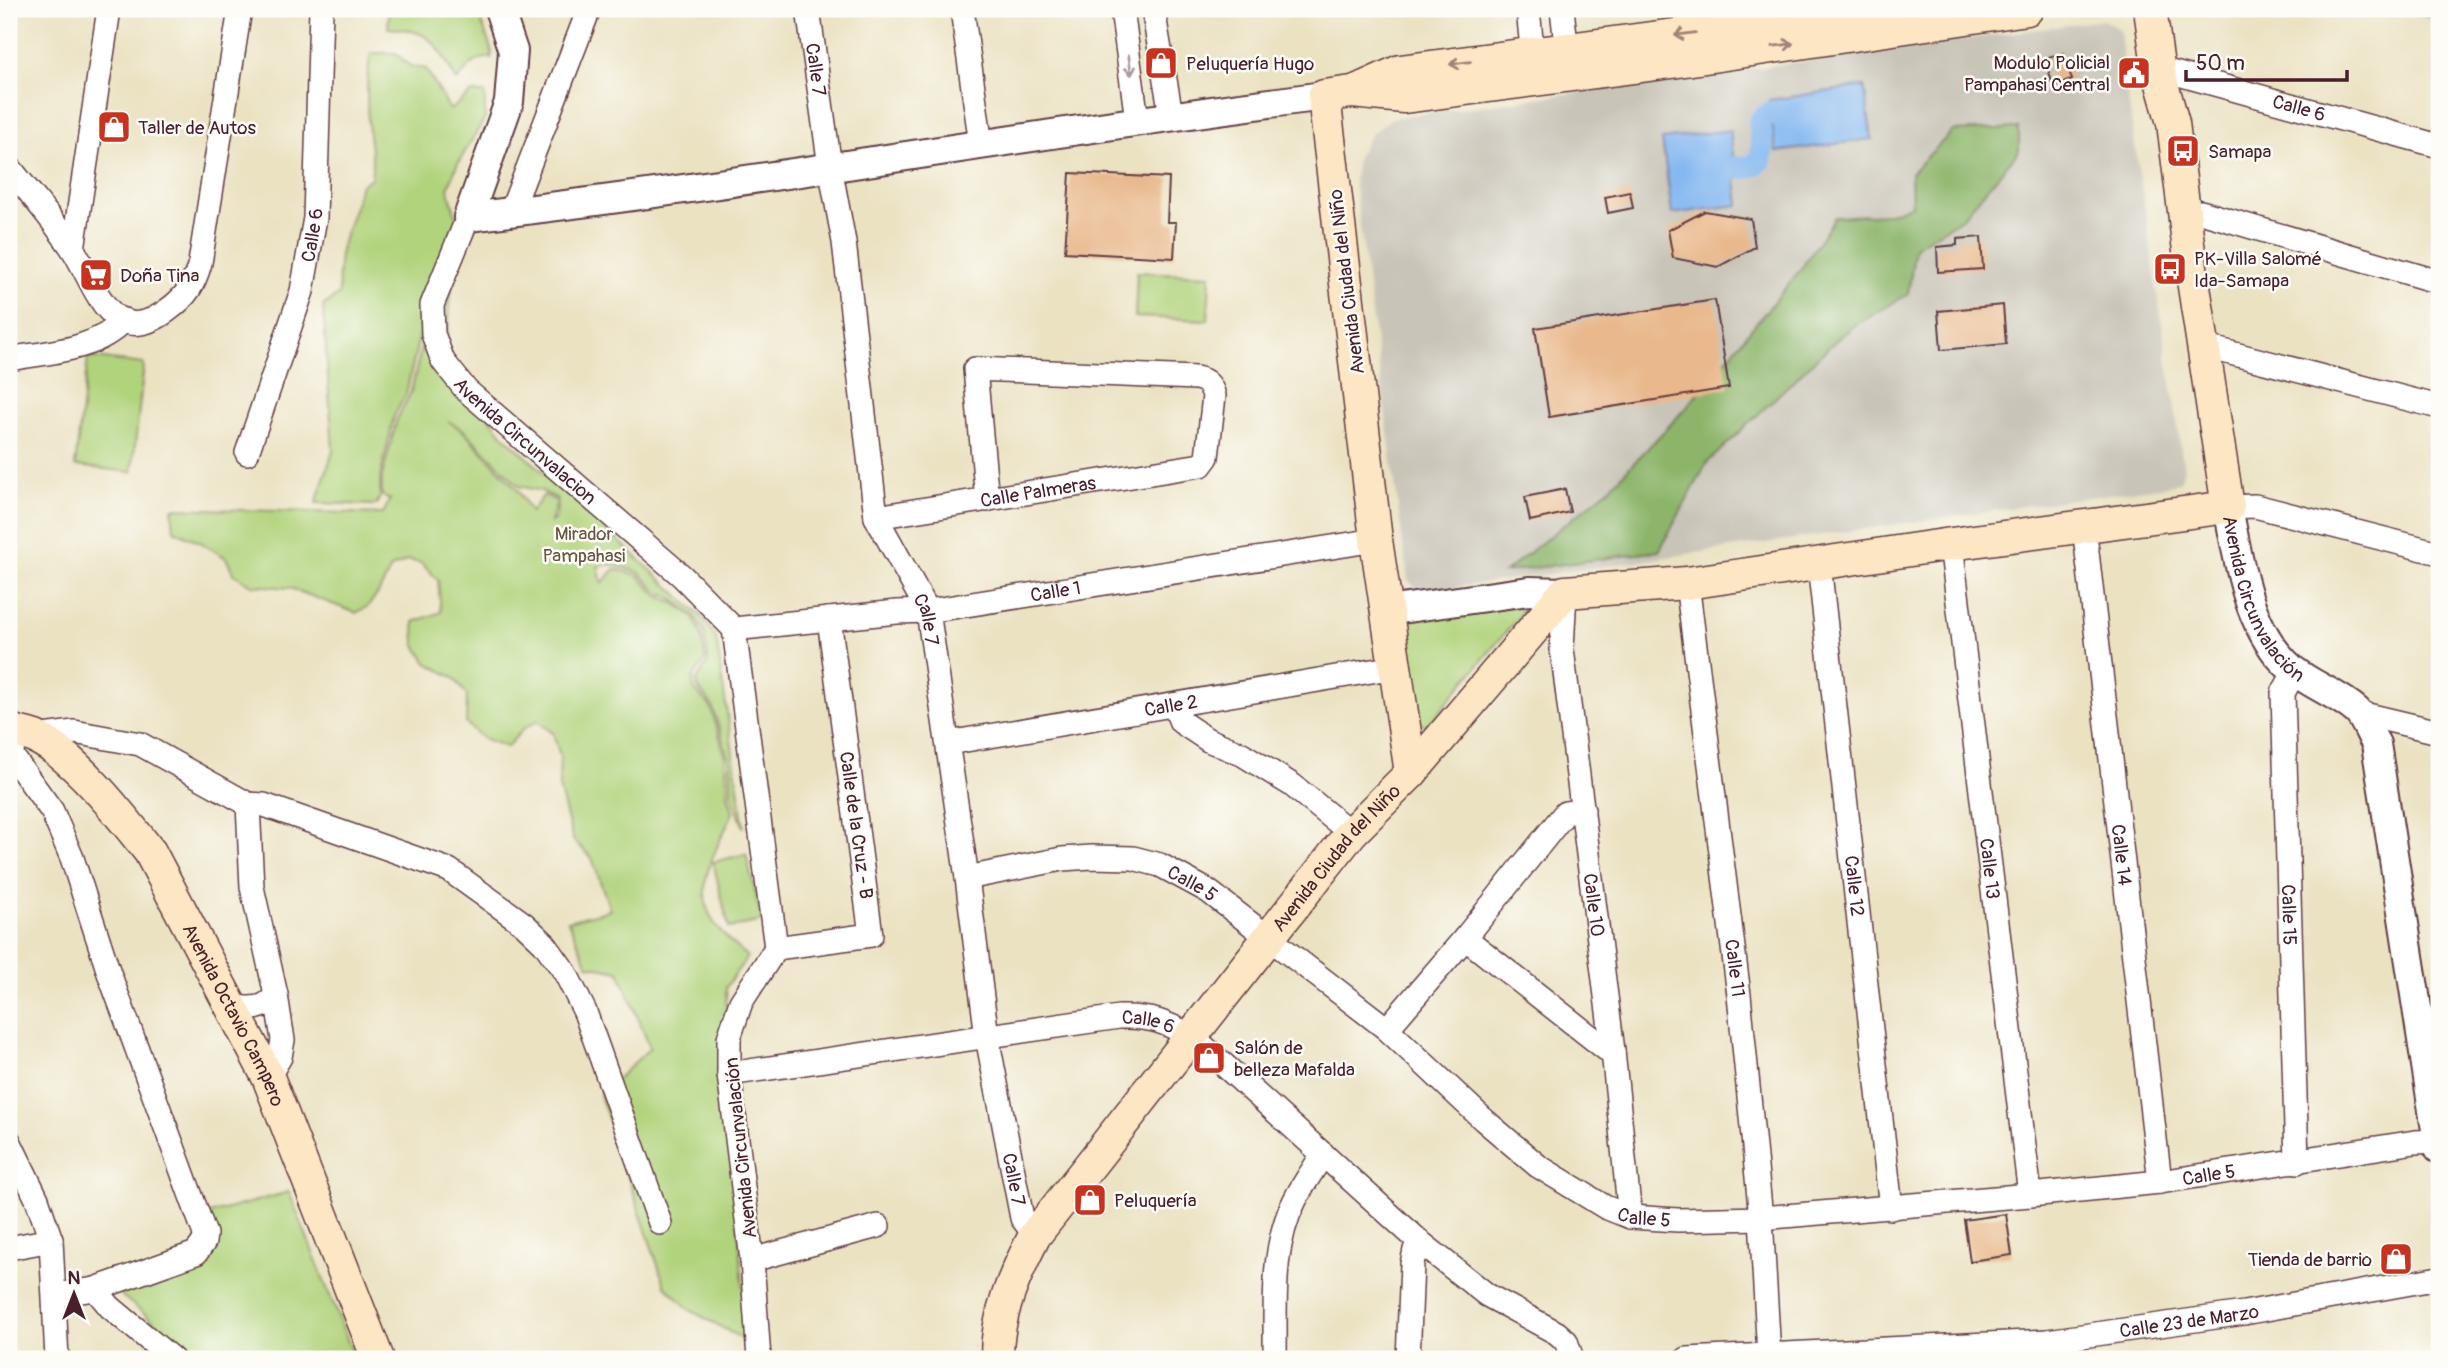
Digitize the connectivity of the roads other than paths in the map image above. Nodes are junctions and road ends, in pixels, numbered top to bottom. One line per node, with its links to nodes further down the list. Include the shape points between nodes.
1 (109, 9): 29 (street)
2 (240, 9): 31 (street, via 196,280 184,298 162,315 136,323)
3 (321, 9): 35 (street, Calle 6, via 311,242 302,291)
4 (499, 9): 28 (street, via 513,51 512,88)
5 (589, 9): 26 (street)
6 (808, 9): 25 (street, Calle 7)
7 (962, 9): 22 (street)
8 (1122, 9): 21 (street, one-way to 21)
9 (1153, 9): 20 (street)
10 (1528, 9): 17 (street)
11 (1562, 9): 16 (street)
12 (1874, 9): 16 (main road, one-way to 16)
13 (2027, 9): 15 (main road)
14 (2150, 9): 18 (main road, Avenida Circunvalación)
15 (1937, 15): 16 (main road, one-way to 15)
16 (1568, 62): 17 (main road)
17 (1534, 67): 19 (main road, via 1400,71)
18 (2159, 73): 23 (street, Calle 6, via 2171,72); 27 (main road, Avenida Circunvalación, via 2173,123)
19 (1338, 94): 20 (street); 40 (main road, Avenida Ciudad del Niño)
20 (1171, 116): 21 (street)
21 (1137, 120): 22 (street)
22 (981, 145): 25 (street)
23 (2439, 146)
24 (9, 167): 29 (street)
25 (830, 167): 26 (street); 38 (street, Calle 7, via 844,242)
26 (511, 212): 28 (street)
27 (2186, 213): 30 (street, via 2202,212); 32 (main road, Avenida Circunvalación)
28 (468, 217): 49 (street, Avenida Circunvalacion, via 432,304 433,334 443,361 466,390 682,576)
29 (73, 249): 31 (street, via 100,302)
30 (2439, 282)
31 (124, 320): 33 (street, via 89,344)
32 (2204, 352): 34 (street, via 2219,350); 37 (main road, Avenida Circunvalación)
33 (9, 359)
34 (2439, 407)
35 (247, 453)
36 (987, 500): 36 (street, Calle Palmeras, via 975,369 1196,378 1209,384 1214,396 1207,457 1200,465); 38 (street, Calle Palmeras)
37 (2228, 507): 39 (main road); 42 (street, via 2255,506); 51 (street, Avenida Circunvalación, via 2246,590 2276,652)
38 (876, 517): 46 (street, Calle 7)
39 (2084, 526): 41 (main road); 77 (street, Calle 14)
40 (1376, 540): 46 (street, Calle 1); 47 (main road, Avenida Ciudad del Niño)
41 (1951, 544): 43 (main road); 78 (street, Calle 13)
42 (2439, 553)
43 (1819, 564): 44 (main road); 79 (street, Calle 12)
44 (1688, 583): 45 (main road); 81 (street, Calle 11, via 1740,995)
45 (1565, 592): 47 (street, via 1529,591); 57 (main road); 59 (street, Calle 10, via 1562,649)
46 (928, 611): 48 (street, Calle 1); 56 (street, Calle 7)
47 (1386, 611): 50 (main road, Avenida Ciudad del Niño)
48 (829, 619): 49 (street, Calle 1); 64 (street, Calle de la Cruz - B, via 871,935)
49 (734, 629): 64 (street)
50 (1395, 667): 52 (street, Calle 2); 57 (main road, Avenida Ciudad del Niño)
51 (2294, 671): 53 (street, Avenida Circunvalación); 76 (street, Calle 15, via 2283,693)
52 (1174, 705): 56 (street, Calle 2); 60 (street, via 1181,722 1292,785)
53 (2359, 713): 54 (street); 74 (street, Avenida Circunvalación, via 2376,744)
54 (2439, 732)
55 (19, 733): 58 (street, via 74,732 140,744); 66 (main road, Avenida Octavio Campero, via 71,762 150,852); 90 (street, via 12,756 52,811 72,858 205,1234 196,1252)
56 (948, 743): 61 (street, Calle 7)
57 (1411, 773): 60 (main road, Avenida Ciudad del Niño)
58 (248, 804): 65 (street, via 252,887); 82 (street, via 264,805 449,870 544,943 585,1012)
59 (1583, 810): 63 (street, via 1565,813); 70 (street, Calle 10)
60 (1351, 833): 62 (main road, Avenida Ciudad del Niño)
61 (967, 878): 62 (street, Calle 5, via 1062,859 1133,858 1160,864 1208,891); 68 (street, Calle 7)
62 (1269, 936): 67 (street, Calle 5); 69 (main road, Avenida Ciudad del Niño)
63 (1465, 938): 67 (street); 70 (street)
64 (776, 948): 71 (street, Avenida Circunvalación, via 741,1002 729,1038)
65 (276, 995): 66 (street, via 261,1008); 72 (street, via 283,1040 280,1057)
66 (233, 1007): 72 (main road, Avenida Octavio Campero)
67 (1387, 1030): 80 (street, Calle 5, via 1538,1166)
68 (987, 1037): 69 (street, Calle 6, via 1141,1016 1164,1021); 71 (street, Calle 6); 84 (street, Calle 7, via 1022,1218)
69 (1193, 1037): 75 (street, Calle 6); 84 (main road, Avenida Ciudad del Niño)
70 (1613, 1051): 80 (street, Calle 10)
71 (729, 1074): 88 (street, Avenida Circunvalación)
72 (268, 1077): 96 (main road, Avenida Octavio Campero)
73 (9, 1141): 85 (street)
74 (2439, 1144): 76 (street, Calle 5, via 2415,1142)
75 (1323, 1154): 86 (street, Calle 6); 99 (street, via 1294,1202 1282,1236 1276,1265)
76 (2297, 1162): 77 (street, Calle 5)
77 (2160, 1182): 78 (street, Calle 5)
78 (2030, 1195): 79 (street, Calle 5)
79 (1891, 1208): 81 (street, Calle 5)
80 (1630, 1217): 81 (street, Calle 5)
81 (1761, 1218): 93 (street, Calle 11)
82 (660, 1223)
83 (878, 1226): 88 (street)
84 (1035, 1235): 98 (main road, Avenida Ciudad del Niño, via 1008,1294 996,1336)
85 (51, 1241): 87 (street); 91 (street)
86 (1420, 1242): 100 (street, via 1412,1264); 101 (street, Calle 6, via 1487,1296 1557,1333 1566,1340)
87 (9, 1248)
88 (752, 1260): 97 (street, Avenida Circunvalación)
89 (2439, 1278): 92 (street, Calle 23 de Marzo)
90 (95, 1289): 91 (street); 95 (street)
91 (55, 1295): 94 (street)
92 (2049, 1350): 93 (street, Calle 23 de Marzo)
93 (1757, 1357): 102 (street, Calle 23 de Marzo)
94 (57, 1359)
95 (172, 1359)
96 (378, 1359)
97 (759, 1359)
98 (997, 1359)
99 (1275, 1359)
100 (1408, 1359)
101 (1572, 1359)
102 (1687, 1359)

